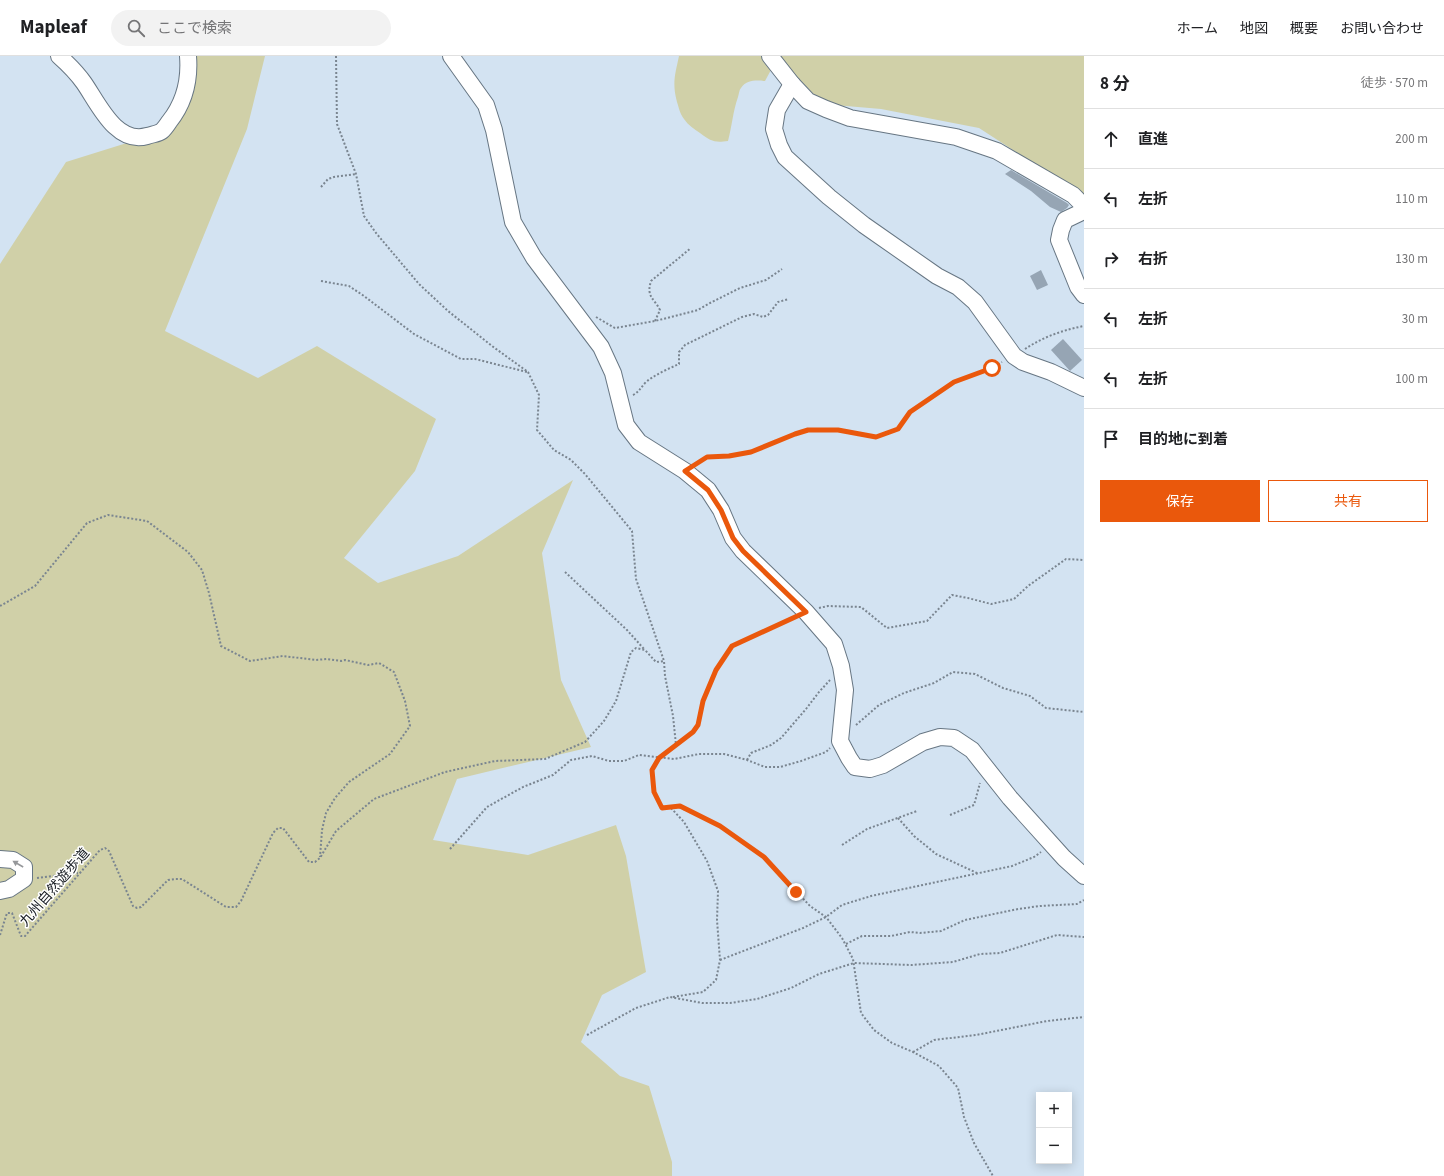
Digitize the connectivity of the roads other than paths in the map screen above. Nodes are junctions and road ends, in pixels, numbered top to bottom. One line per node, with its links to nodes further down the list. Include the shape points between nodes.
1 (59, 56): 2 (street, via 83,82 106,118 126,134 140,138 162,132 178,111 187,84)
2 (188, 56)
3 (451, 56): 11 (street, via 486,105 494,130 513,222 534,258 601,347 613,373 626,425 639,442 685,471 708,490 721,510 733,538 743,551 806,612 834,644 845,690 840,741 855,767 870,769 883,765 923,742 940,737 954,738 972,750 1010,798 1064,858)
4 (770, 56): 5 (street)
5 (792, 84): 6 (street, via 808,101 850,118 956,137 997,151 1074,195); 9 (street, via 777,110 774,129 785,158 864,225 937,276 958,287 975,302 1014,356)
6 (1084, 206)
7 (1084, 211): 8 (street, via 1065,220 1059,240)
8 (1084, 295)
9 (1084, 388)
10 (0, 860): 12 (street, one-way to 10, via 9,889 24,879 24,867 13,860)
11 (1084, 876)
12 (0, 891)

